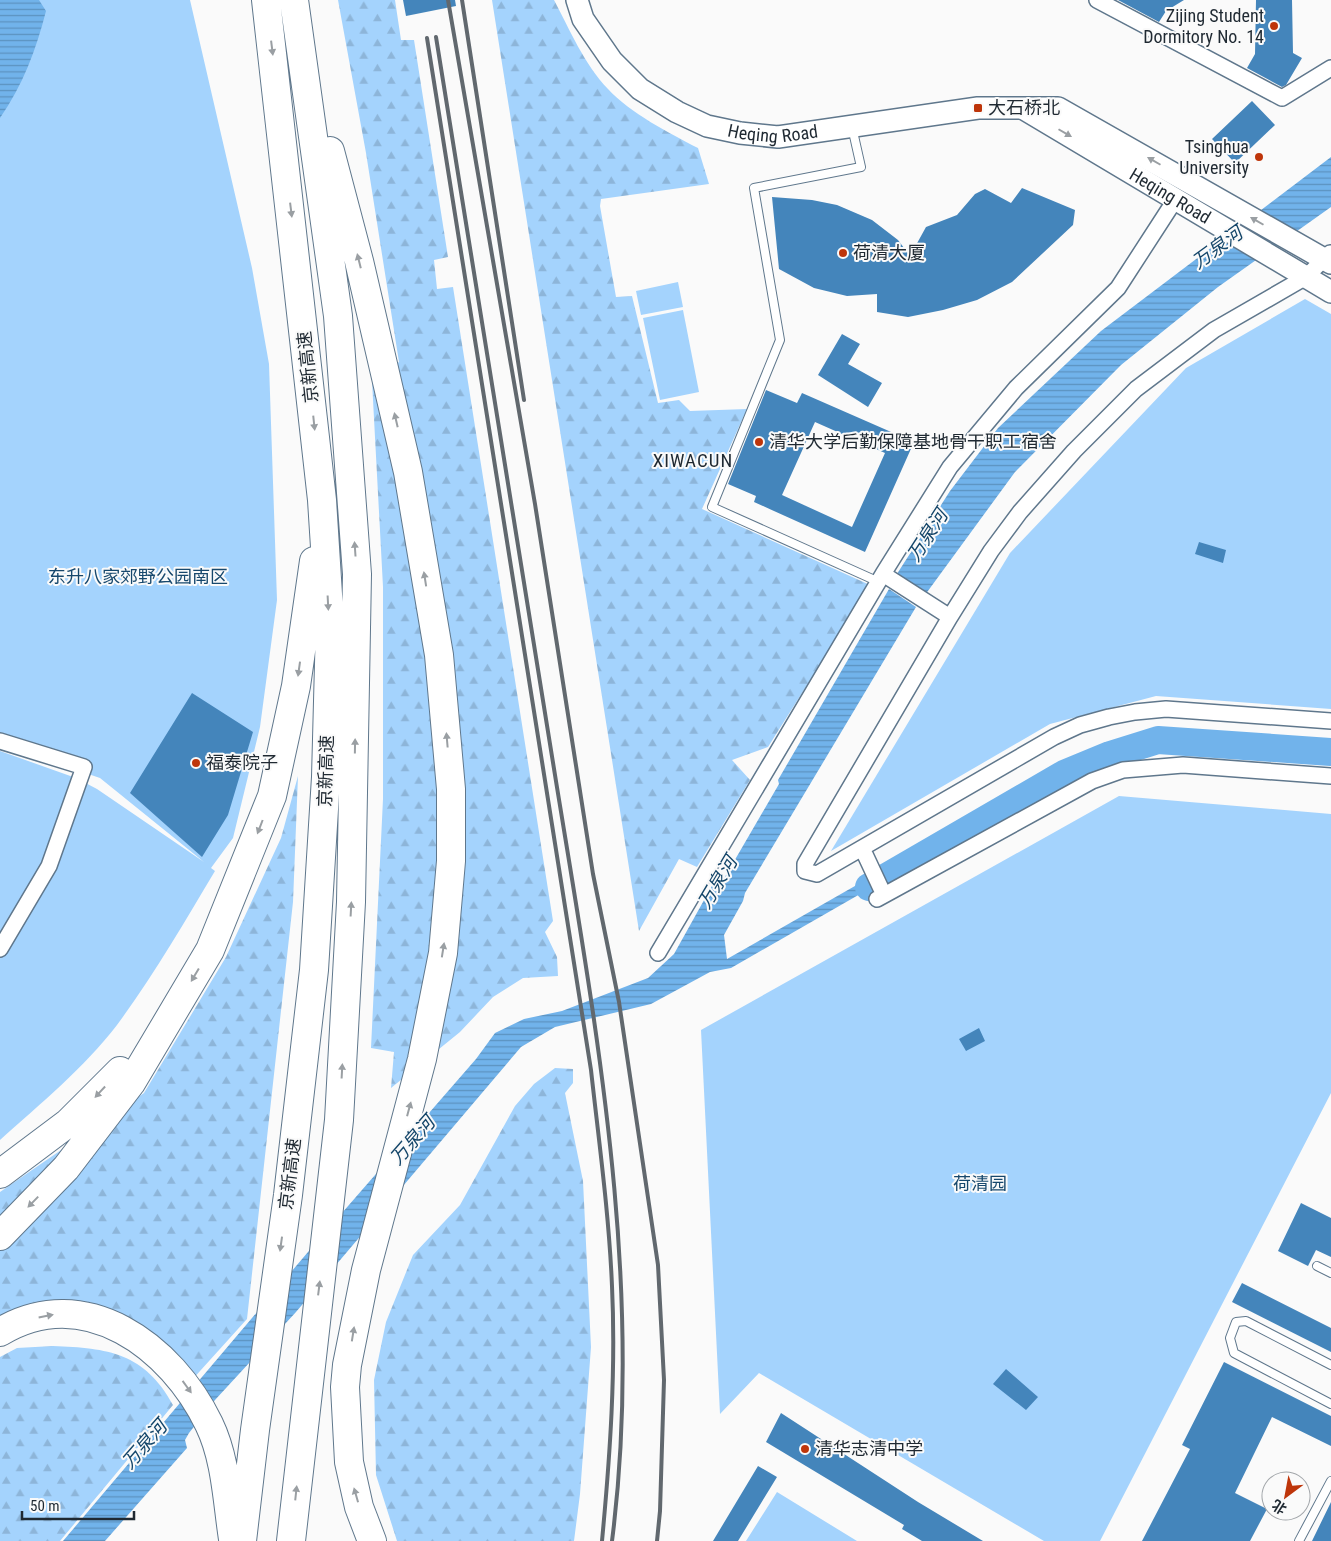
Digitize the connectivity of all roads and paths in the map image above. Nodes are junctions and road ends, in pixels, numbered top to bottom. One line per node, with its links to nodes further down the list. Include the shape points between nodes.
1 (266, 0): 13 (highway, 京新高速, one-way to 13)
2 (294, 0): 5 (highway, 京新高速)
3 (576, 0): 8 (main road, Heqing Road, via 583,19 612,61 640,89 707,126 778,136)
4 (1096, 0): 6 (street, via 1282,98)
5 (298, 28): 34 (highway, 京新高速, one-way to 5, via 339,1120 352,902 357,574 338,316); 35 (highway, one-way to 5, via 349,1462 347,1365 366,1270 422,1059 440,968 451,862 451,789 439,655 408,472 359,261)
6 (1331, 68)
7 (1023, 109): 8 (main road, Heqing Road, via 978,108); 9 (main road, Heqing Road, one-way to 9); 10 (main road, Heqing Road, one-way to 7, via 1058,108)
8 (852, 126): 14 (lane, via 861,168 754,188 780,340 712,507)
9 (1175, 200): 11 (main road, Heqing Road); 14 (street, via 1118,288 1016,388 950,467)
10 (1328, 258): 11 (street)
11 (1298, 274): 12 (main road, Heqing Road); 15 (street, via 1214,330 1136,389 1074,451 1020,512)
12 (1331, 292)
13 (322, 500): 22 (highway, one-way to 22, via 296,686 272,796 210,950); 33 (highway, 京新高速, one-way to 33, via 330,626 326,777 314,970)
14 (881, 578): 15 (street); 21 (street)
15 (950, 617): 19 (street, via 805,864 805,871 817,874)
16 (1331, 721): 19 (street, via 1166,709 1136,712 1080,725)
17 (0, 741): 20 (street, via 84,767 49,866)
18 (1331, 776): 19 (street, via 1183,765 1123,770 1092,781 881,894)
19 (862, 848)
20 (0, 949)
21 (658, 953)
22 (169, 1018): 23 (highway, one-way to 23, via 68,1123); 24 (highway, one-way to 24, via 131,1083 66,1168)
23 (10, 1166)
24 (0, 1236)
25 (1317, 1266): 26 (lane)
26 (1331, 1273)
27 (0, 1332): 32 (highway, one-way to 32, via 28,1320 55,1314 80,1316 116,1326 155,1350 191,1392 209,1424 222,1461)
28 (1331, 1365): 29 (lane, via 1246,1321 1236,1322 1230,1338 1234,1353)
29 (1331, 1404)
30 (1331, 1481): 31 (lane)
31 (1303, 1540)
32 (233, 1541)
33 (242, 1541)
34 (291, 1541)
35 (372, 1541)

